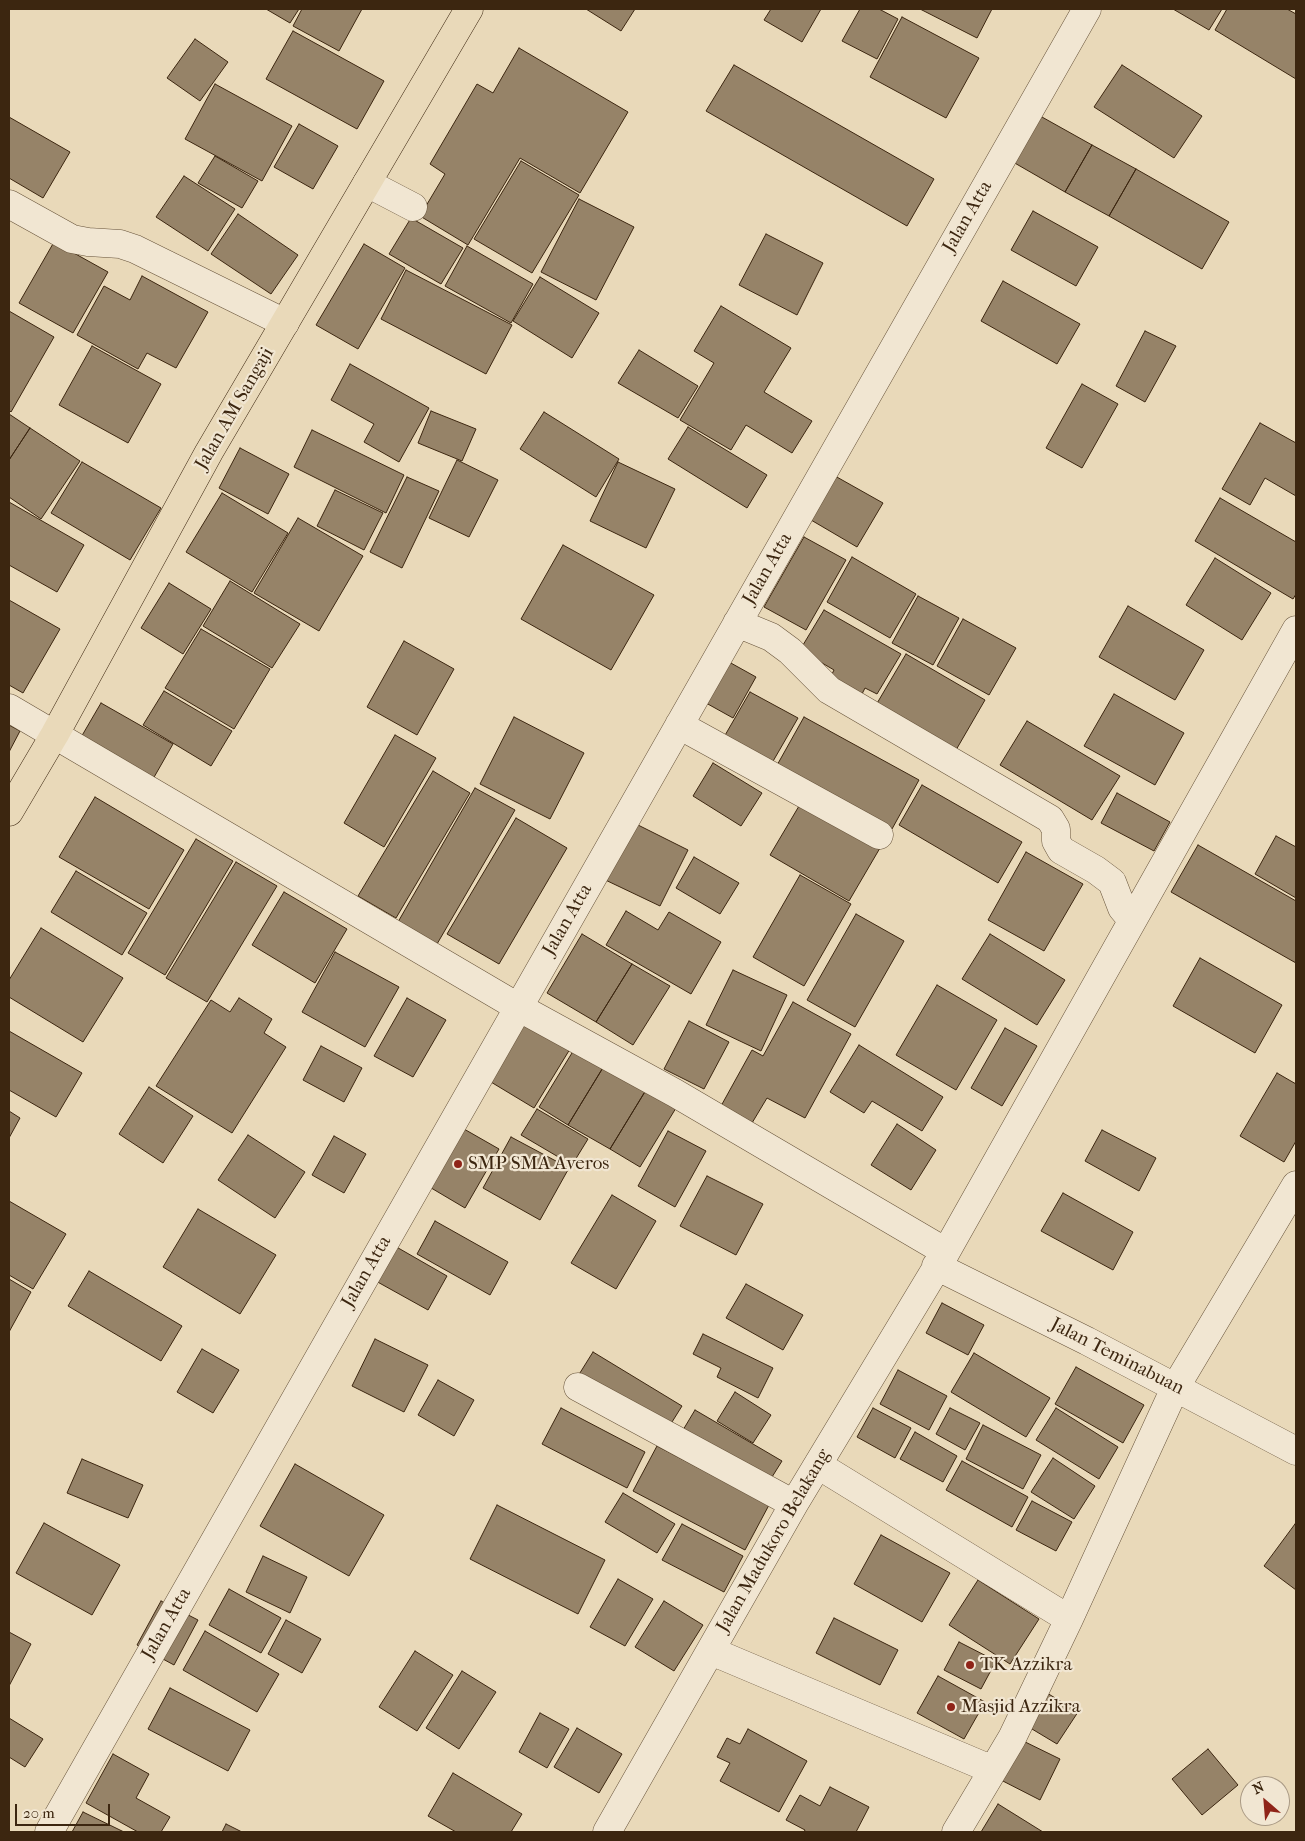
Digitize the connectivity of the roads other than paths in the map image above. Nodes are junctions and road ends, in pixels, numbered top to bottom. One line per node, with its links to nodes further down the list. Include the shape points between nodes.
1 (469, 9): 3 (highway, Jalan AM Sangaji)
2 (1087, 9): 7 (street, Jalan Atta)
3 (367, 182): 5 (street); 6 (highway, Jalan AM Sangaji)
4 (9, 204): 6 (street, via 72,239 120,244 135,249)
5 (413, 207)
6 (285, 323): 11 (highway, Jalan AM Sangaji, via 209,452)
7 (737, 623): 10 (street, Jalan Atta); 14 (street, via 771,637 829,690 1050,819 1061,850 1112,882 1122,908)
8 (1296, 630): 14 (street, Jalan Madukoro Belakang)
9 (9, 708): 11 (street, Jalan Teminabuan)
10 (679, 725): 13 (street); 15 (street, Jalan Atta)
11 (55, 734): 12 (highway, Jalan AM Sangaji); 15 (street, Jalan Teminabuan)
12 (9, 812)
13 (879, 835)
14 (1132, 920): 17 (street, Jalan Madukoro Belakang)
15 (518, 1006): 17 (street, Jalan Teminabuan, via 674,1092); 26 (street, Jalan Atta)
16 (1296, 1186): 19 (street)
17 (941, 1259): 19 (street, Jalan Teminabuan); 21 (street, Jalan Madukoro Belakang)
18 (578, 1387): 22 (street)
19 (1175, 1388): 20 (street, Jalan Teminabuan); 23 (street)
20 (1296, 1451)
21 (818, 1465): 22 (street, Jalan Madukoro Belakang); 23 (street)
22 (794, 1504): 24 (street, Jalan Madukoro Belakang)
23 (1069, 1619): 25 (street, via 1012,1738)
24 (711, 1651): 25 (street); 27 (street, Jalan Madukoro Belakang)
25 (993, 1770): 28 (street)
26 (49, 1832)
27 (607, 1832)
28 (956, 1832)

